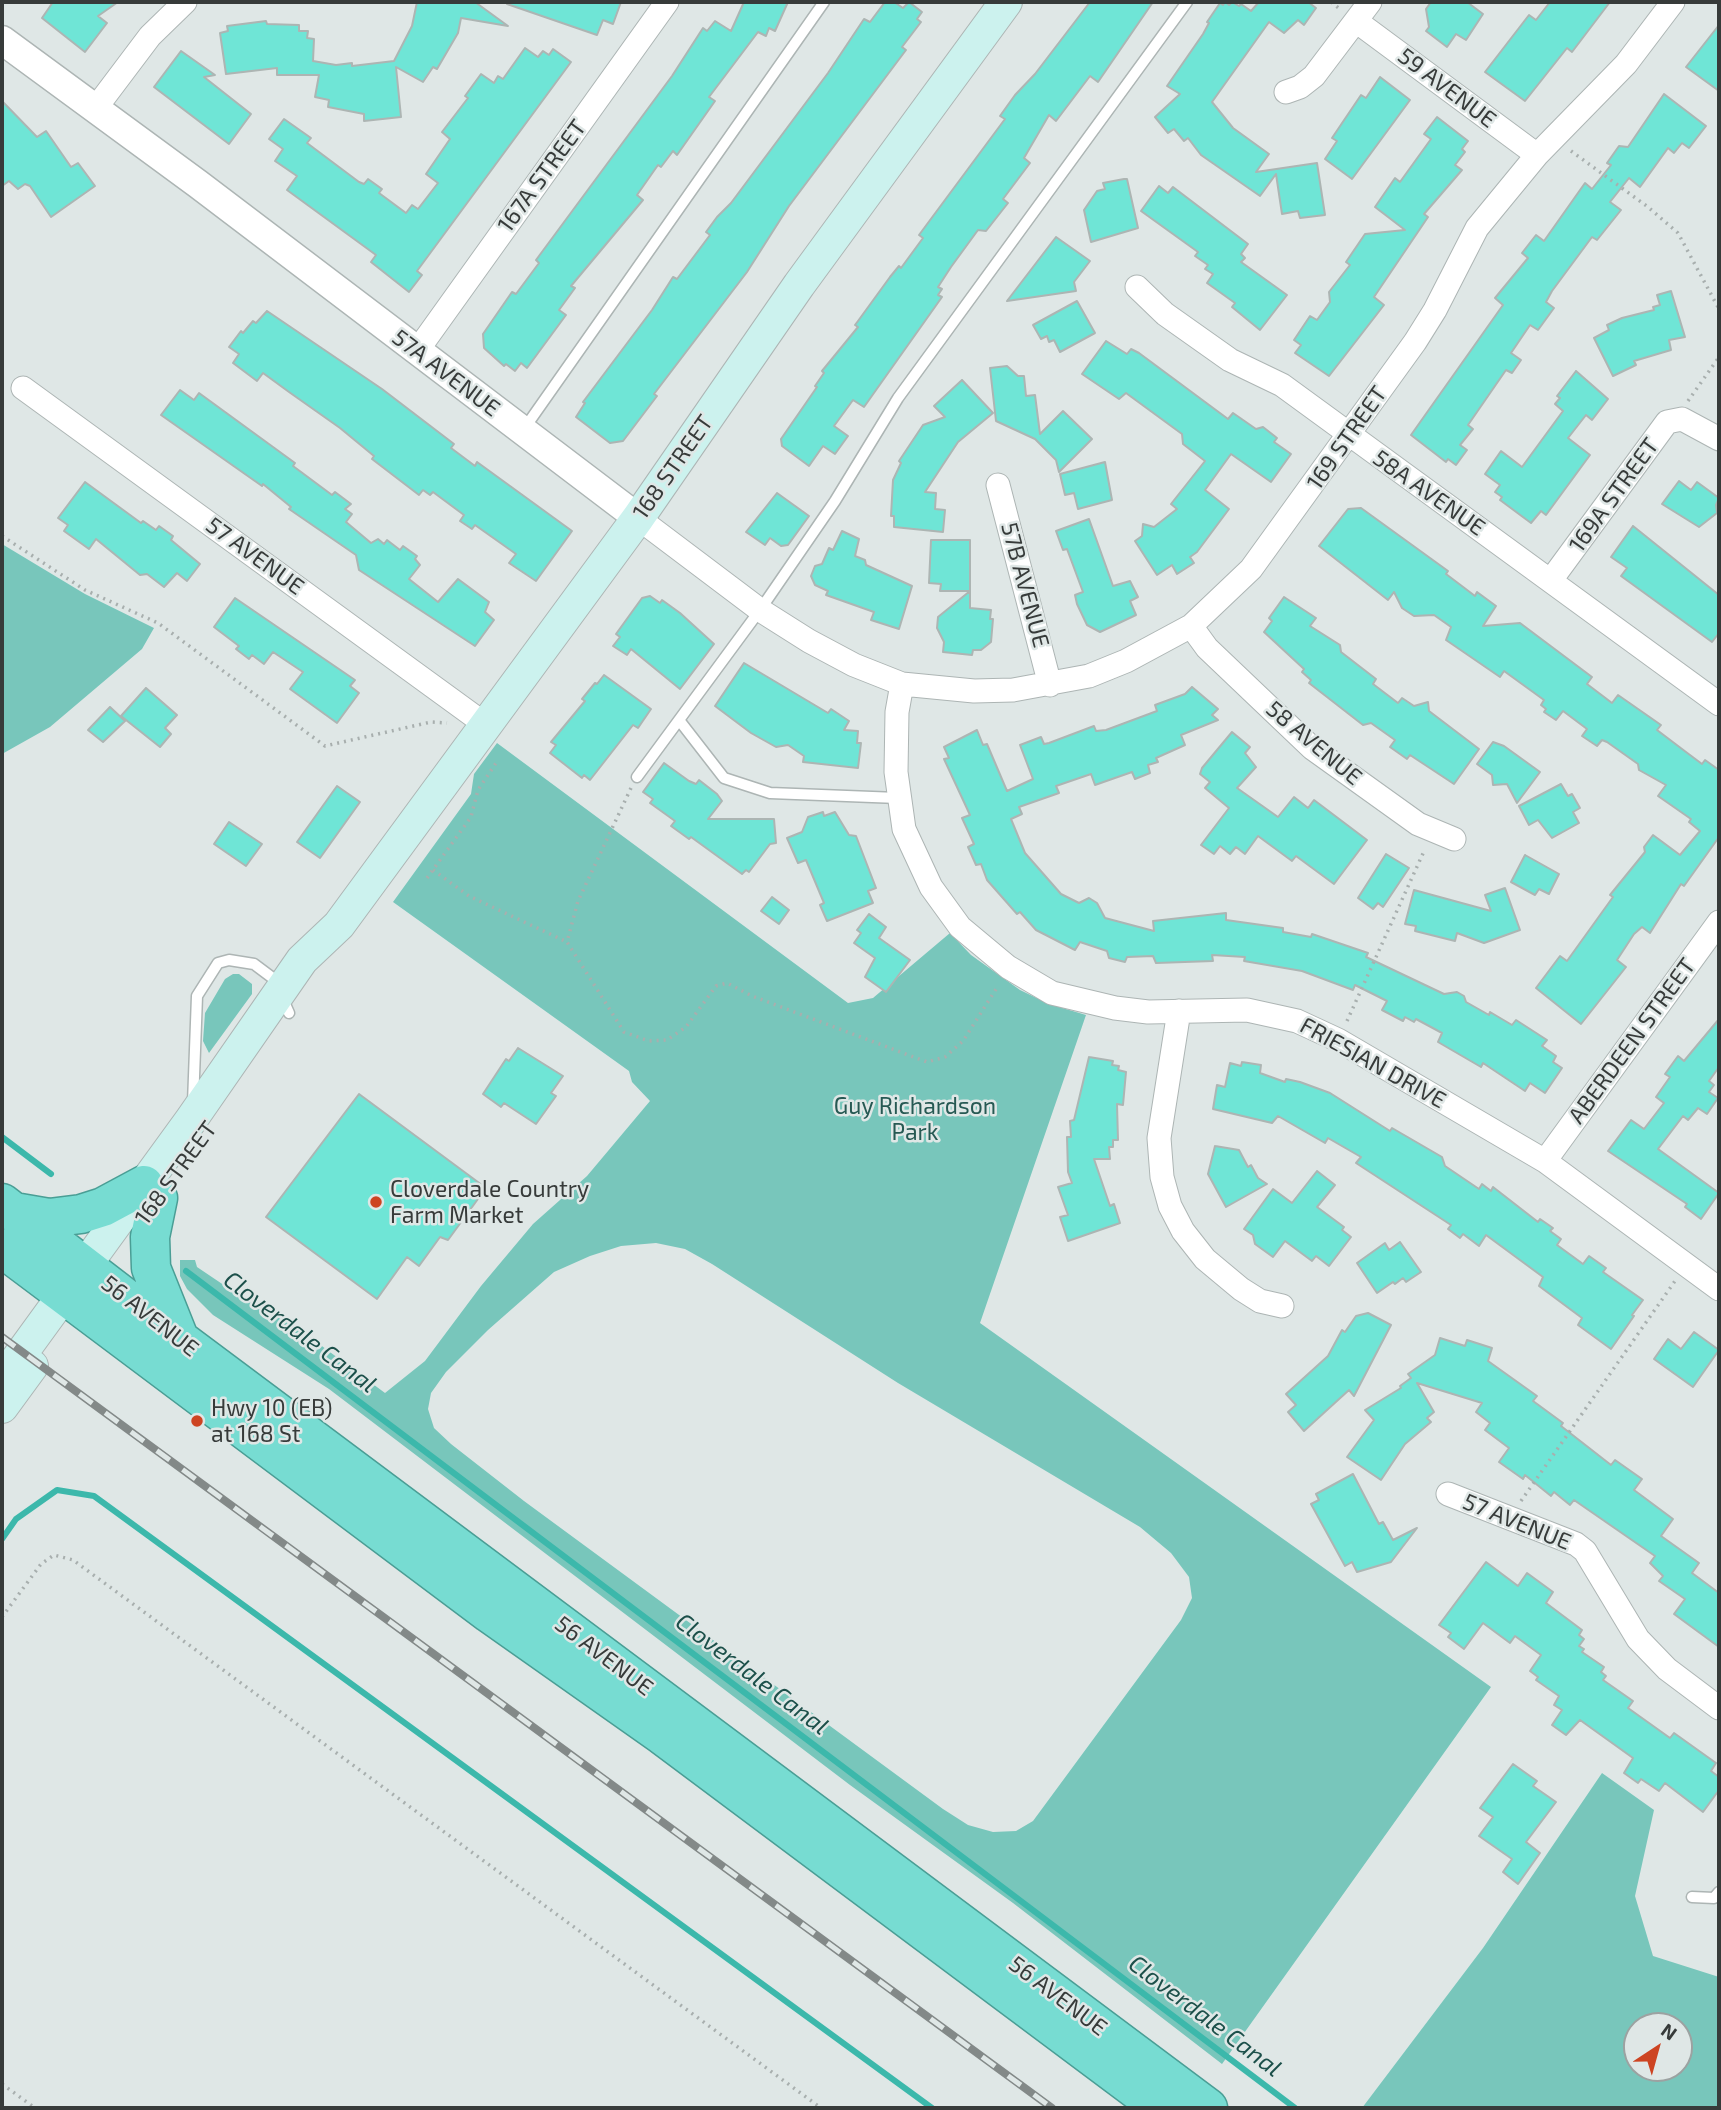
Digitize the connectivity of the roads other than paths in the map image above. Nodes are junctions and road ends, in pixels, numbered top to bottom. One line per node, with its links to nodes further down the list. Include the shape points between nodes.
1 (184, 2): 11 (street, via 150,36)
2 (667, 2): 14 (street, 167A STREET)
3 (824, 2): 16 (lane)
4 (1006, 2): 20 (main road, 168 STREET, via 799,285)
5 (1187, 2): 22 (lane, via 898,398)
6 (1370, 2): 8 (street)
7 (1673, 2): 12 (street, 169 STREET, via 1626,64)
8 (1356, 21): 10 (street, via 1314,76); 12 (street, 59 AVENUE)
9 (2, 40): 11 (street, 57A AVENUE)
10 (1286, 92)
11 (95, 109): 14 (street, 57A AVENUE)
12 (1537, 155): 17 (street, 169 STREET, via 1477,228 1435,310)
13 (1138, 287): 17 (street, 58A AVENUE, via 1165,314 1219,352 1282,385)
14 (417, 351): 16 (street, 57A AVENUE)
15 (23, 388): 28 (street, 57 AVENUE)
16 (522, 431): 20 (street, 57A AVENUE)
17 (1349, 434): 21 (street, 58A AVENUE); 23 (street, 169 STREET, via 1251,569)
18 (1719, 439): 21 (street, 169A STREET, via 1682,419 1667,422)
19 (998, 485): 25 (street, 57B AVENUE)
20 (638, 518): 22 (street, 57A AVENUE); 28 (main road, 168 STREET)
21 (1551, 580): 26 (street, 58A AVENUE)
22 (760, 610): 24 (street, 57A AVENUE, via 831,653); 27 (lane)
23 (1191, 626): 25 (street, 169 STREET, via 1126,662); 31 (street, 58 AVENUE, via 1312,748 1418,824)
24 (902, 684): 25 (street, 169 STREET, via 974,691); 30 (street, FRIESIAN DRIVE, via 897,712)
25 (1050, 685)
26 (1719, 705)
27 (679, 720): 29 (lane); 30 (lane, via 724,778 771,793)
28 (486, 725): 33 (main road, 168 STREET, via 336,929 302,960)
29 (637, 777)
30 (898, 798): 34 (street, FRIESIAN DRIVE, via 908,839 931,887 960,927 993,956 1052,993 1082,1002 1148,1012)
31 (1447, 836)
32 (1719, 922): 36 (street, ABERDEEN STREET)
33 (285, 1002): 35 (main road, 168 STREET); 35 (lane, via 274,979 254,964 218,963 197,996); 37 (main road, 168 STREET)
34 (1179, 1011): 36 (street, FRIESIAN DRIVE, via 1247,1010 1297,1021 1338,1040); 42 (street, via 1159,1138 1170,1206 1205,1259 1260,1301)
35 (191, 1120): 37 (main road, 168 STREET)
36 (1545, 1161): 41 (street, FRIESIAN DRIVE)
37 (151, 1192): 38 (highway, via 81,1214 49,1218); 40 (main road, 168 STREET); 43 (highway, via 150,1268)
38 (8, 1207): 40 (highway, 56 AVENUE)
39 (2, 1248): 40 (highway, 56 AVENUE)
40 (82, 1286): 43 (highway, 56 AVENUE); 44 (main road, 168 STREET); 45 (main road, 168 STREET); 50 (highway, 56 AVENUE)
41 (1719, 1289)
42 (1282, 1306)
43 (179, 1339): 51 (highway, 56 AVENUE)
44 (2, 1380)
45 (2, 1408)
46 (1448, 1494): 47 (street, 57 AVENUE, via 1585,1551 1638,1639 1667,1669)
47 (1719, 1708)
48 (1719, 1892): 49 (lane, via 1714,1898)
49 (1692, 1897)
50 (1161, 2108)
51 (1208, 2108)

